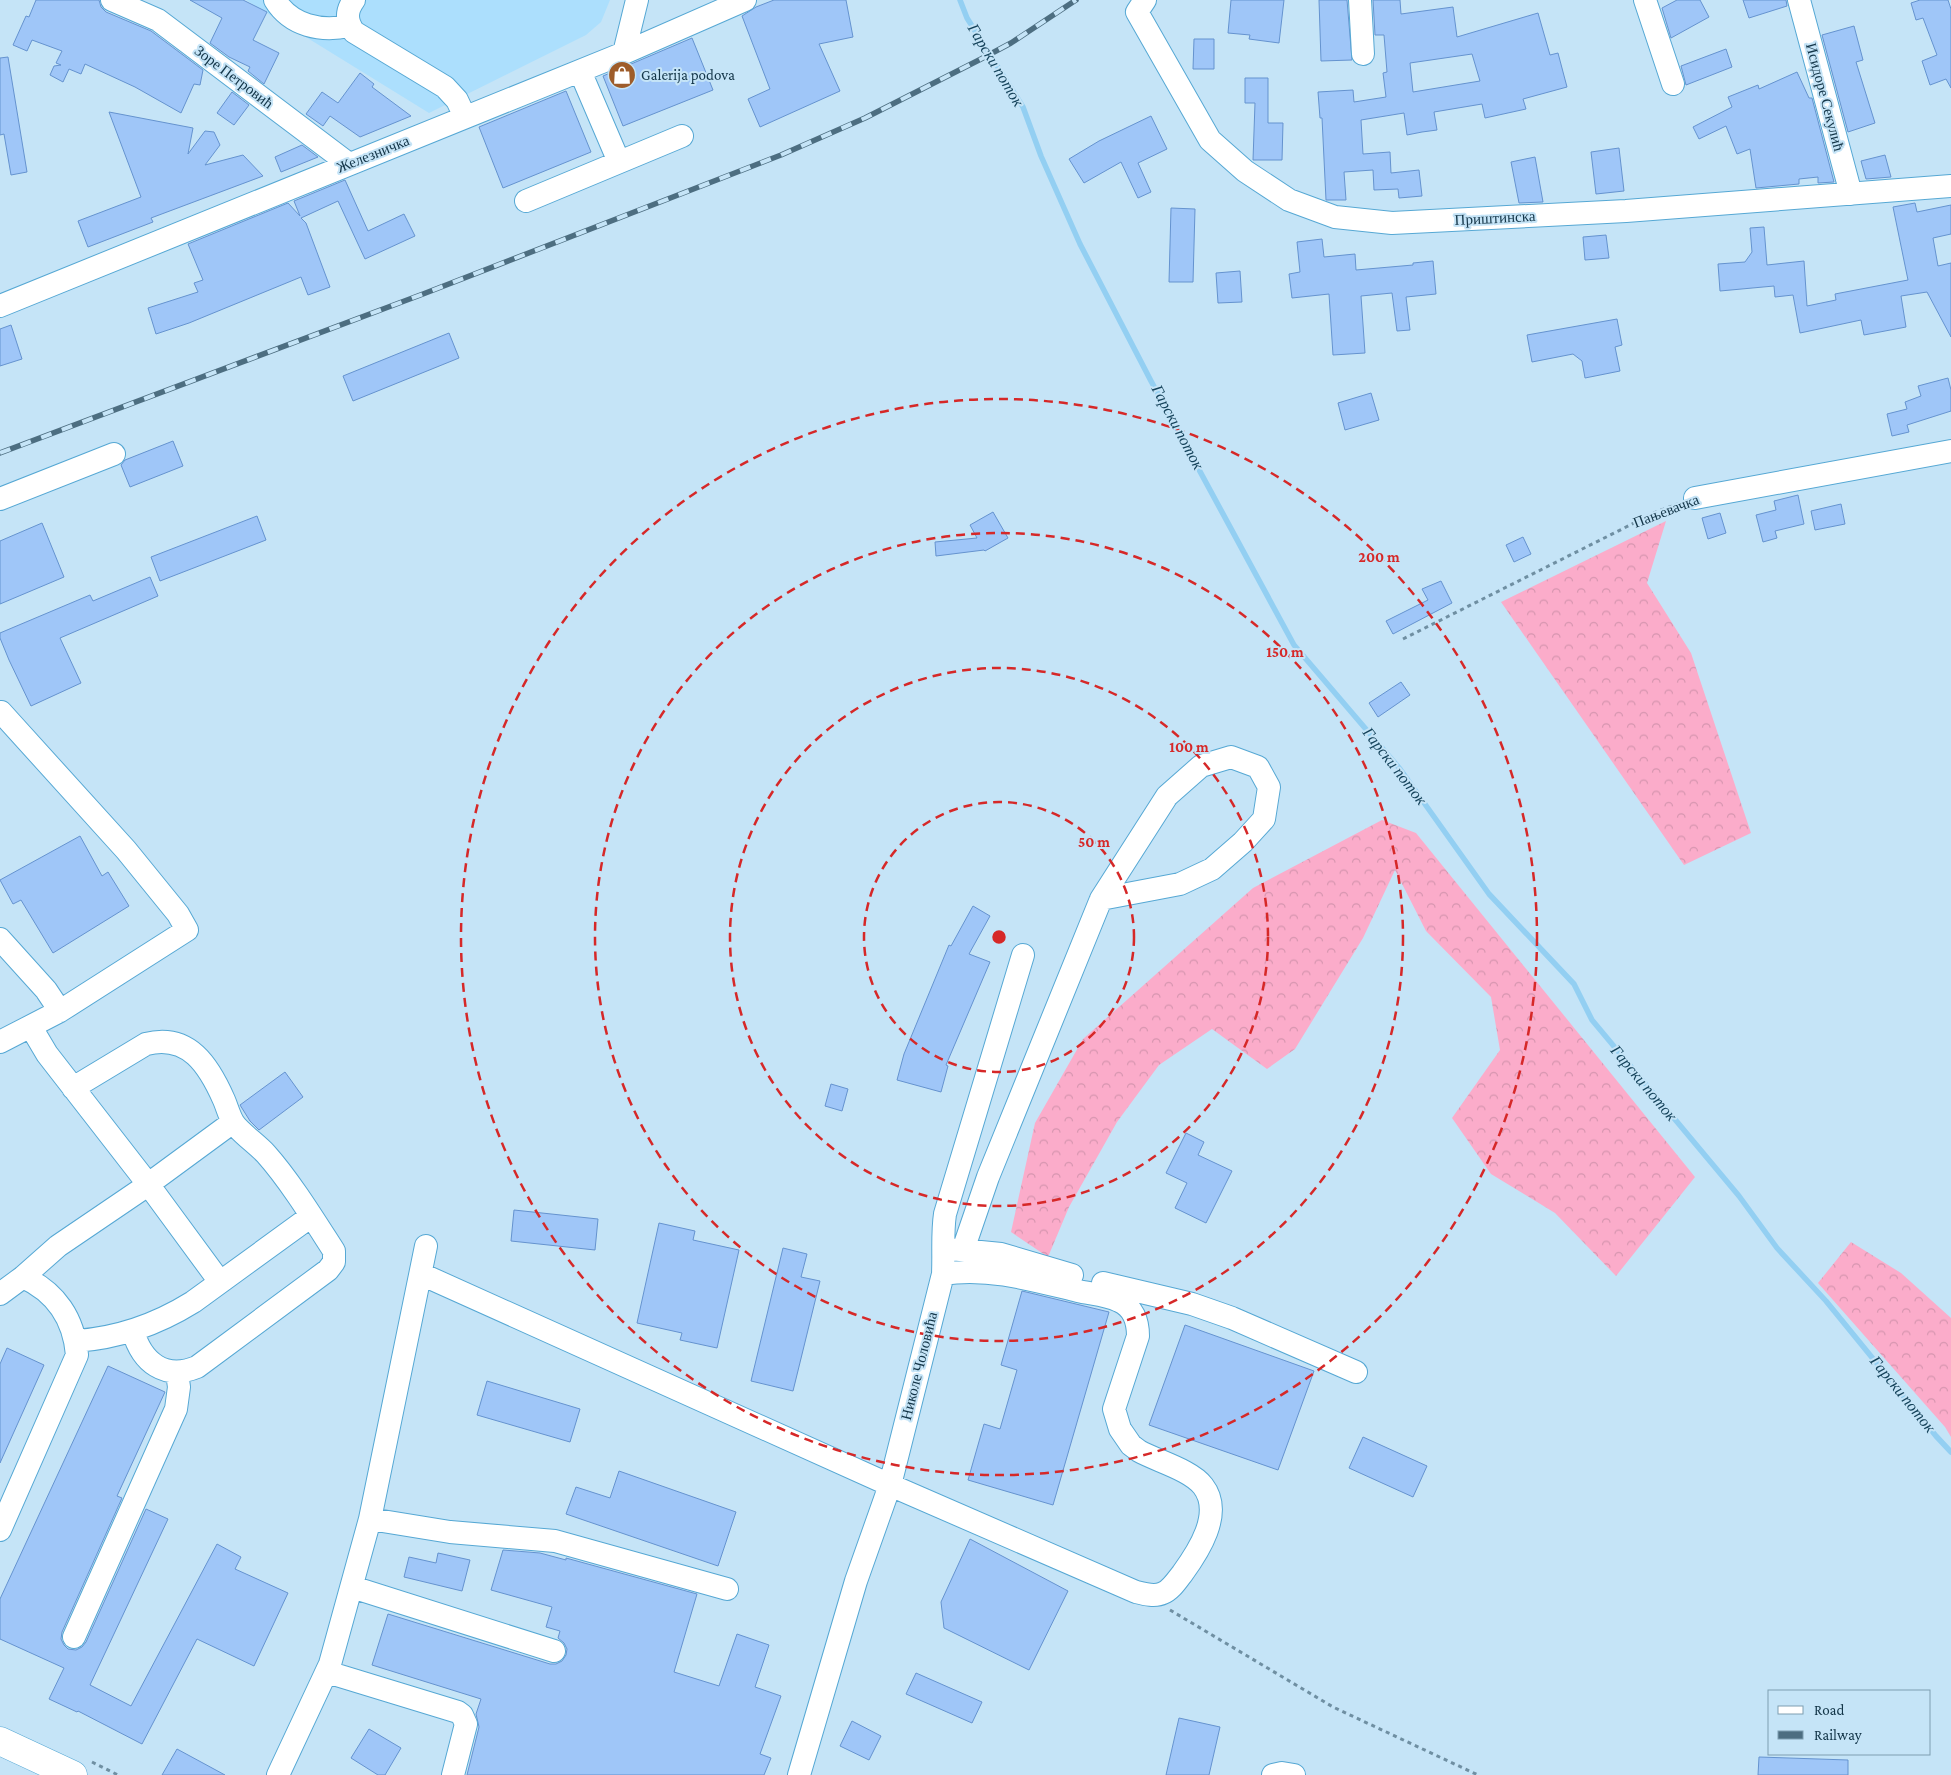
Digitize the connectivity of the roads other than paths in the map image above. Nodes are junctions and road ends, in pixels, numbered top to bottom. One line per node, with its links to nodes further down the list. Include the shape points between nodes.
1 (112, 0): 18 (street, Зоре Петровић, via 158,20)
2 (275, 0): 10 (street, via 290,17 308,26 329,29)
3 (354, 0): 10 (street, via 348,12)
4 (637, 0): 11 (street)
5 (745, 0): 11 (street, Железничка)
6 (1360, 0): 12 (street)
7 (1645, 0): 14 (street)
8 (1799, 0): 20 (street, Исидоре Секулић)
9 (1141, 6): 20 (street, Приштинска, via 1210,140 1245,171 1289,200 1335,217 1392,223 1626,211)
10 (349, 26): 15 (street, via 360,36 445,87 457,100)
11 (624, 53): 13 (street, Железничка)
12 (1363, 54)
13 (580, 71): 15 (street, Железничка); 17 (street)
14 (1673, 84)
15 (465, 117): 18 (street, Железничка)
16 (682, 136): 17 (street)
17 (619, 162): 21 (street)
18 (349, 164): 22 (street, Железничка)
19 (1951, 186): 20 (street, Приштинска)
20 (1851, 194)
21 (526, 201)
22 (0, 306)
23 (1951, 451): 25 (street, Пањевачка)
24 (114, 454): 26 (street)
25 (1695, 498)
26 (0, 499)
27 (1, 712): 31 (street, via 126,850 178,914 186,930)
28 (1101, 899): 28 (street, via 1167,796 1201,766 1231,757 1258,767 1269,787 1264,818 1212,869 1180,884); 39 (street, via 988,1177)
29 (0, 939): 31 (street, via 46,990)
30 (1023, 955): 39 (street, Николе Чоловића, via 945,1214 942,1235)
31 (60, 1011): 32 (street)
32 (31, 1026): 33 (street); 34 (street)
33 (0, 1042)
34 (73, 1088): 35 (street, via 146,1044 168,1041 187,1048 202,1061 220,1090); 36 (street)
35 (233, 1122): 36 (street); 37 (street, via 279,1170)
36 (148, 1184): 42 (street, via 58,1246); 43 (street)
37 (310, 1217): 43 (street); 48 (street, via 334,1251 332,1267 197,1368)
38 (426, 1246): 40 (street)
39 (954, 1250): 41 (street, Николе Чоловића); 47 (street, via 1001,1254 1118,1288 1192,1304)
40 (421, 1274): 49 (street); 50 (street)
41 (943, 1274): 49 (street, Николе Чоловића); 49 (street, via 972,1271 1006,1274 1118,1300 1133,1314 1138,1336 1114,1409 1120,1429 1139,1451 1199,1481 1209,1496 1211,1506 1207,1531 1194,1558 1169,1589 1162,1594 1136,1592)
42 (23, 1278): 44 (street); 46 (street, via 43,1288 59,1304 72,1326)
43 (220, 1282): 45 (street, via 174,1314)
44 (0, 1294)
45 (133, 1331): 46 (street); 48 (street, via 140,1350 153,1364)
46 (76, 1341): 51 (street, via 76,1356)
47 (1356, 1372)
48 (177, 1373): 54 (street, via 176,1409)
49 (890, 1485): 63 (street, Николе Чоловића, via 856,1581)
50 (370, 1519): 52 (street); 53 (street, via 450,1532 555,1541)
51 (0, 1530)
52 (352, 1587): 55 (street); 56 (street)
53 (727, 1589)
54 (74, 1637)
55 (554, 1652)
56 (327, 1672): 61 (street); 62 (street, via 462,1715 466,1724)
57 (0, 1740): 60 (main road)
58 (0, 1760): 59 (main road)
59 (31, 1775)
60 (73, 1775)
61 (278, 1775)
62 (453, 1775)
63 (799, 1775)
64 (1273, 1775): 65 (street)
65 (1294, 1775)

